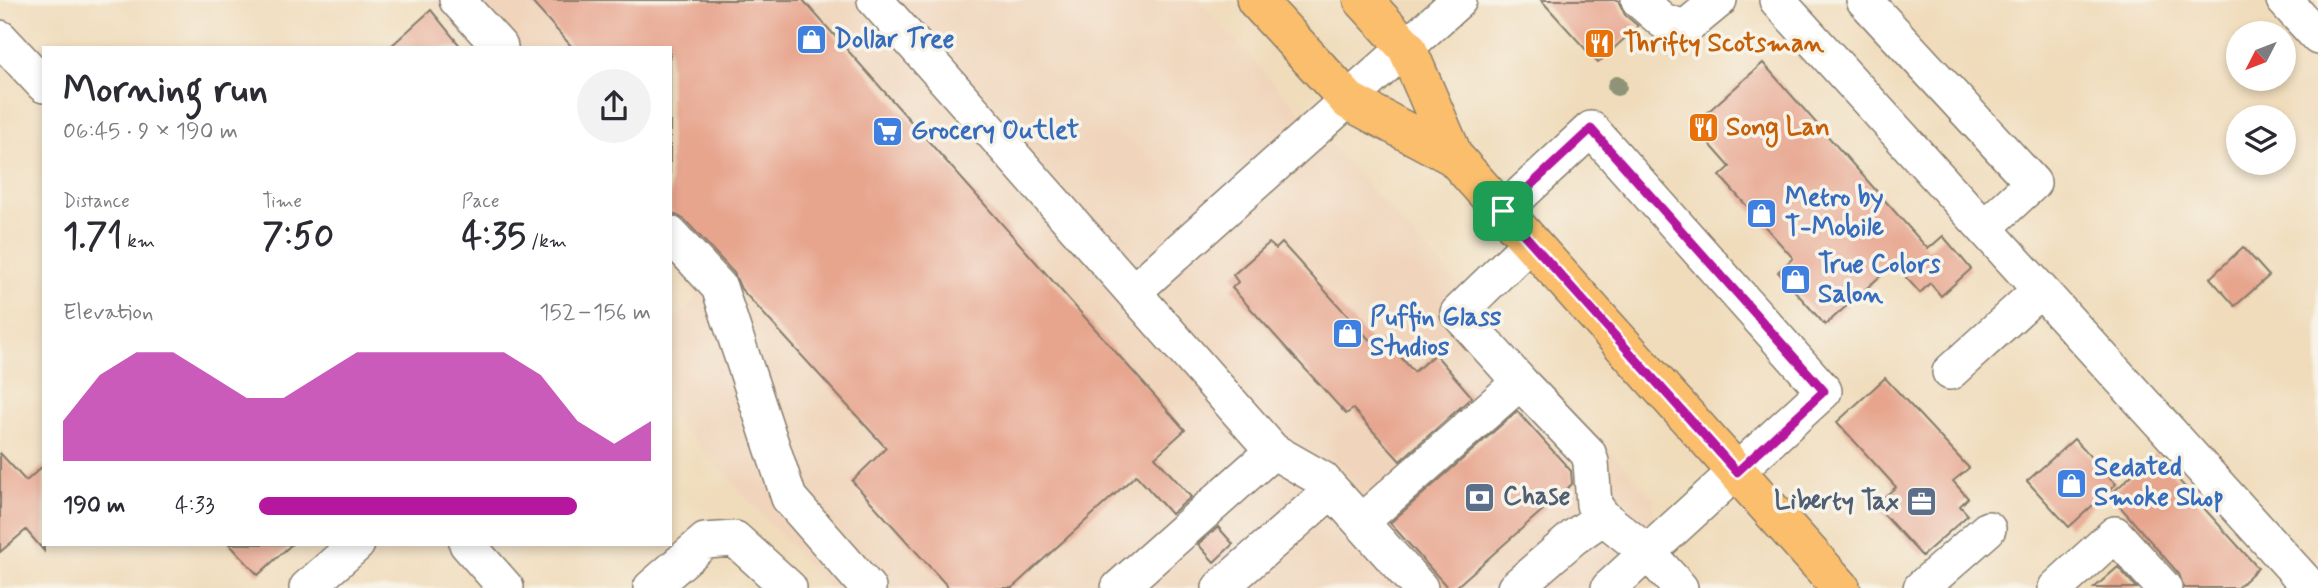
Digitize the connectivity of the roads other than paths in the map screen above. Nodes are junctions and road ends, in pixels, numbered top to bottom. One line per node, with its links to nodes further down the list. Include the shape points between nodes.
1 (457, 0): 11 (street)
2 (875, 0): 21 (street)
3 (1256, 0): 14 (main road)
4 (1363, 0): 12 (main road)
5 (1460, 0): 12 (street)
6 (1639, 0): 7 (street, via 1663,21 1685,28)
7 (1719, 0)
8 (1777, 0): 17 (street)
9 (1864, 0): 17 (street, via 2033,183)
10 (0, 38): 13 (street)
11 (499, 46)
12 (1407, 48): 14 (street); 15 (main road)
13 (42, 83)
14 (1349, 101): 15 (main road); 21 (street)
15 (1454, 157): 16 (main road)
16 (1503, 211): 19 (main road); 25 (street, via 1591,129 1824,391)
17 (1984, 228): 20 (street)
18 (672, 236): 37 (street, via 719,287 789,498)
19 (1531, 242): 23 (street, via 1458,313); 25 (main road)
20 (2040, 290): 22 (street); 48 (street)
21 (1133, 292): 24 (street)
22 (1950, 372)
23 (1520, 382): 27 (street, via 1588,453 1594,505); 28 (street)
24 (1273, 451): 26 (street, via 1322,479); 38 (street)
25 (1737, 472): 32 (street); 44 (main road)
26 (1332, 490): 28 (street); 39 (street)
27 (1603, 517): 32 (street); 41 (street)
28 (1361, 522): 40 (street)
29 (1988, 529): 45 (street)
30 (355, 546): 33 (street)
31 (469, 546): 34 (street)
32 (1648, 553): 42 (street); 43 (street)
33 (307, 588)
34 (506, 588)
35 (651, 588): 36 (street, via 705,541 735,539)
36 (789, 588)
37 (868, 588)
38 (1119, 588)
39 (1220, 588)
40 (1420, 588)
41 (1515, 588)
42 (1609, 588)
43 (1680, 588)
44 (1841, 588)
45 (1921, 588)
46 (2056, 588): 47 (street, via 2115,534)
47 (2164, 588)
48 (2311, 588)

